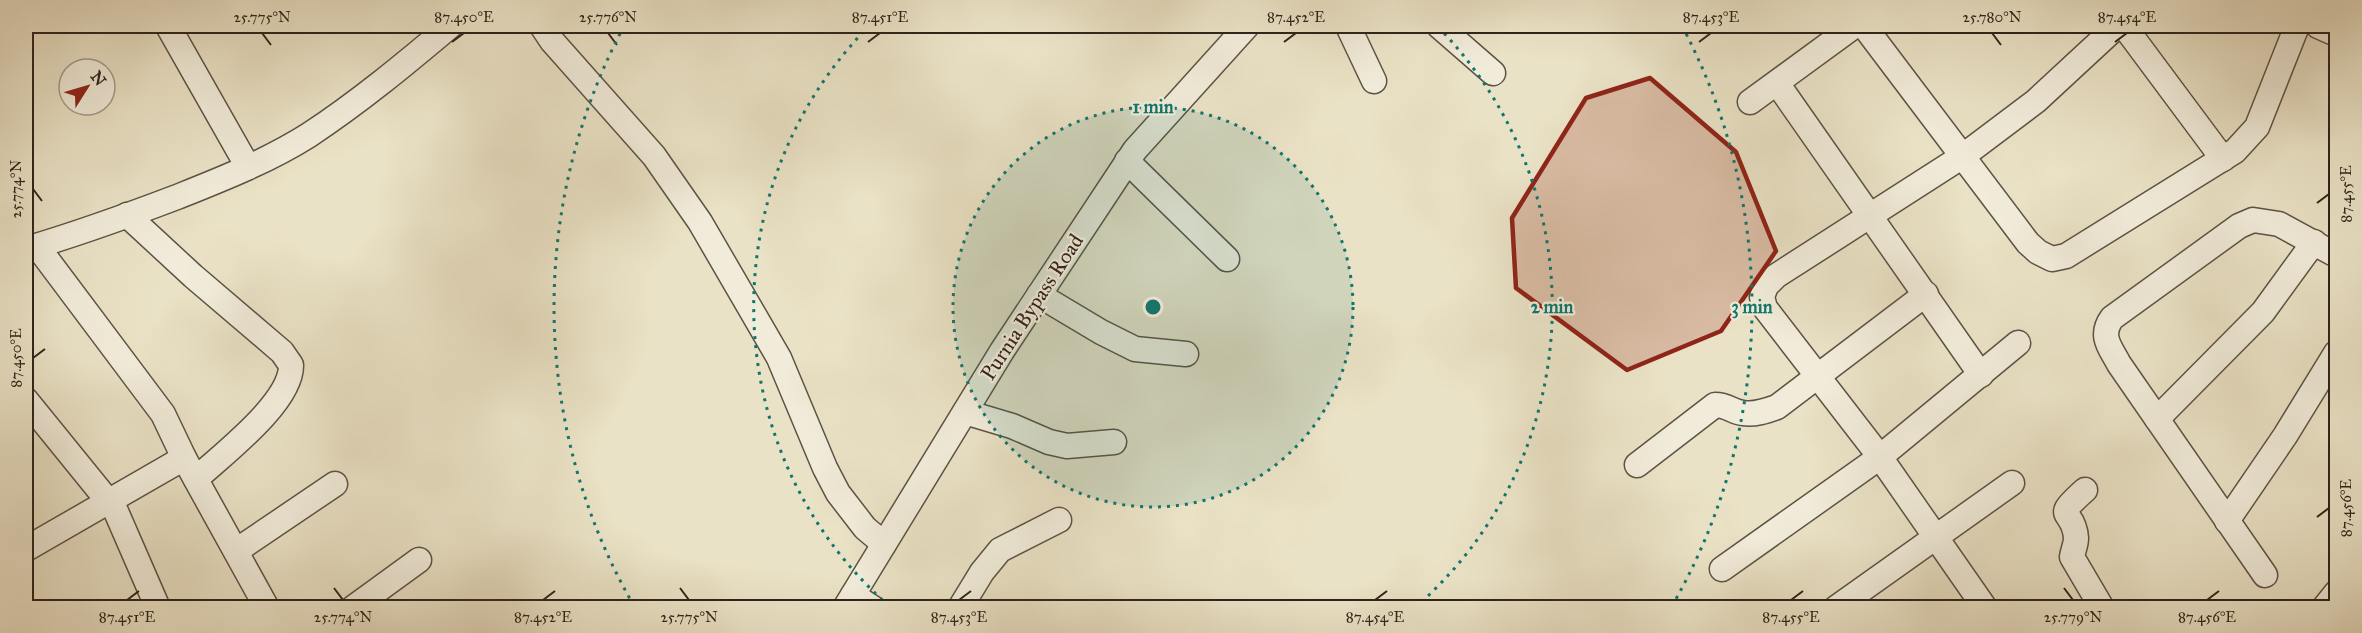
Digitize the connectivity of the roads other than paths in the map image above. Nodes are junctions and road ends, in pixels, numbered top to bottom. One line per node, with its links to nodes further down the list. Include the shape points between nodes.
1 (168, 26): 21 (street)
2 (450, 26): 21 (street, via 401,68 308,135)
3 (542, 26): 50 (street, via 654,156 700,222 779,357 838,493 865,528)
4 (1247, 26): 20 (street, Purnia Bypass Road)
5 (1348, 26): 15 (street)
6 (1439, 26): 14 (street)
7 (1854, 26): 16 (street)
8 (1864, 26): 18 (street)
9 (2117, 26): 18 (street, via 2036,101)
10 (2124, 26): 19 (street)
11 (2297, 26): 19 (street, via 2257,127)
12 (2318, 26): 13 (street)
13 (2337, 33)
14 (1493, 72)
15 (1374, 81)
16 (1777, 83): 17 (street); 23 (street)
17 (1750, 102)
18 (1963, 156): 19 (street, via 2028,243 2052,260 2066,256); 23 (street)
19 (2223, 159)
20 (1128, 162): 27 (street); 29 (street, Purnia Bypass Road)
21 (248, 167): 22 (street)
22 (127, 215): 25 (street); 42 (street, via 282,352 291,365 288,385 276,402)
23 (1870, 217): 28 (street); 33 (street, via 1776,276 1762,297 1765,308)
24 (2313, 242): 26 (street); 37 (street, via 2263,312); 37 (street, via 2279,224 2253,220 2239,225 2112,318 2105,327 2105,338)
25 (31, 248): 40 (street, via 155,402)
26 (2337, 255)
27 (1227, 259)
28 (1926, 294): 33 (street); 34 (street)
29 (1039, 295): 32 (street, via 1136,348); 36 (street, Purnia Bypass Road)
30 (2019, 344): 34 (street)
31 (2337, 353): 48 (street)
32 (1186, 354)
33 (1818, 375): 39 (street); 41 (street, via 1766,412 1742,413 1715,405)
34 (1981, 375): 39 (street)
35 (26, 400): 46 (street)
36 (965, 412): 38 (street, via 1067,446); 50 (street, Purnia Bypass Road)
37 (2157, 419): 48 (street)
38 (1114, 442)
39 (1880, 457): 49 (street); 54 (street)
40 (184, 458): 42 (street); 46 (street)
41 (1637, 465)
42 (196, 479): 52 (street)
43 (2012, 483): 49 (street)
44 (335, 484): 52 (street)
45 (2085, 490): 64 (street, via 2067,506 2065,513 2076,538 2072,557)
46 (109, 501): 51 (street); 59 (street)
47 (1059, 520): 62 (street, via 1000,550)
48 (2227, 521): 55 (street)
49 (1936, 537): 58 (street); 63 (street)
50 (884, 544): 57 (street, Purnia Bypass Road)
51 (26, 549)
52 (236, 551): 60 (street)
53 (419, 560): 61 (street)
54 (1722, 569)
55 (2265, 575)
56 (2337, 593): 65 (street)
57 (857, 603)
58 (1982, 606)
59 (158, 608)
60 (267, 608)
61 (353, 608)
62 (960, 608)
63 (1836, 608)
64 (2102, 608)
65 (2324, 608)

